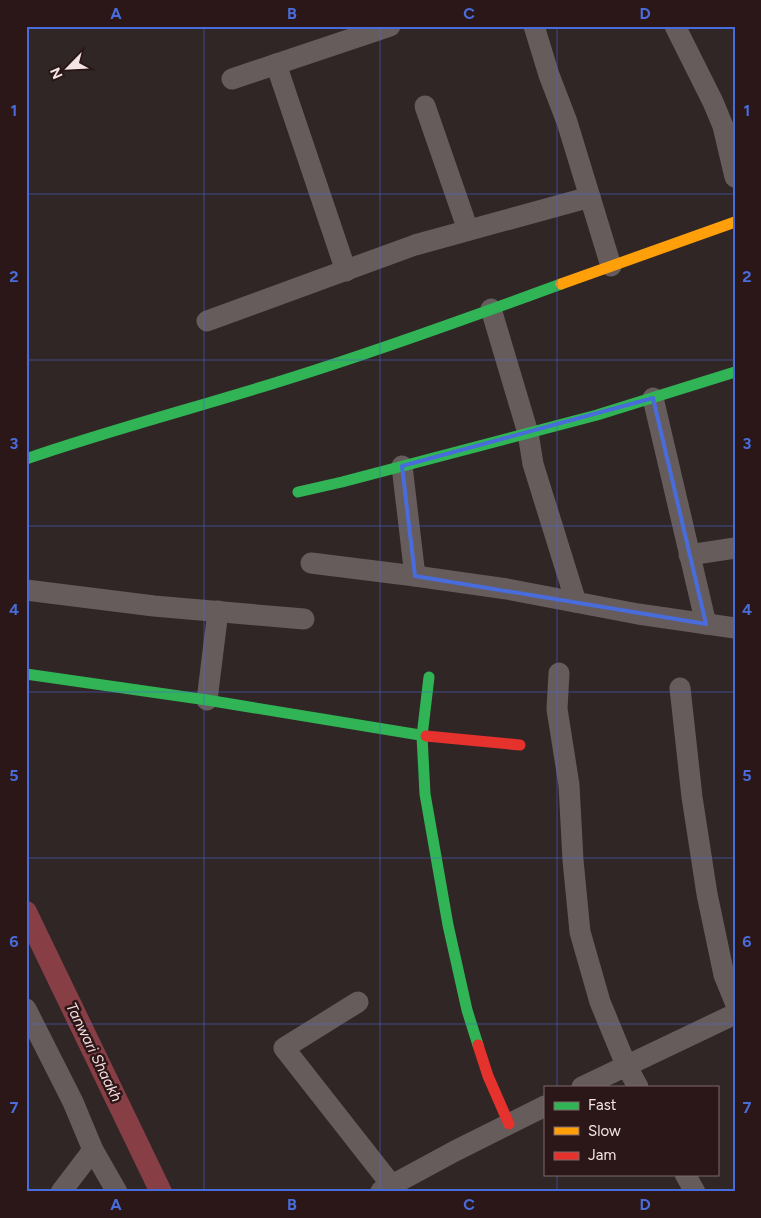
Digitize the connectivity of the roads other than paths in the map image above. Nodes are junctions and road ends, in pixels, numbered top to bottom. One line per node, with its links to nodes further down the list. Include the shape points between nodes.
1 (390, 26): 4 (street)
2 (534, 26): 8 (street)
3 (675, 26): 7 (street, via 723,126)
4 (276, 64): 5 (street); 12 (street)
5 (232, 79)
6 (425, 106): 10 (street)
7 (735, 177)
8 (590, 197): 10 (street); 11 (street)
9 (735, 222): 11 (street)
10 (468, 230): 12 (street, via 415,245)
11 (611, 266): 13 (street)
12 (346, 271): 14 (street)
13 (491, 309): 17 (street); 18 (street, via 297,376)
14 (207, 321)
15 (735, 372): 16 (street)
16 (653, 398): 17 (street); 22 (street)
17 (528, 433): 19 (street); 26 (street, via 533,464)
18 (26, 459)
19 (402, 466): 20 (street); 24 (street)
20 (298, 492)
21 (735, 548): 22 (street)
22 (689, 555): 29 (street)
23 (312, 563): 24 (street)
24 (415, 576): 26 (street)
25 (26, 590): 27 (street)
26 (576, 602): 29 (street)
27 (218, 611): 28 (street); 35 (street)
28 (304, 618)
29 (706, 624): 30 (street)
30 (735, 628)
31 (559, 673): 42 (street, via 557,709 569,786 580,932 600,1002)
32 (26, 674): 35 (street)
33 (429, 677): 36 (street)
34 (680, 688): 39 (street, via 707,894 724,975)
35 (207, 700): 36 (street)
36 (422, 736): 37 (street); 46 (street, via 425,794 448,925 467,1010 488,1076)
37 (520, 746)
38 (358, 1002): 49 (street, via 284,1048)
39 (735, 1002)
40 (26, 1009): 47 (street, via 73,1102)
41 (735, 1014): 42 (street)
42 (626, 1065): 43 (street); 44 (street)
43 (584, 1086)
44 (637, 1086)
45 (544, 1106): 46 (street)
46 (508, 1124): 49 (street)
47 (93, 1150): 50 (street); 51 (street)
48 (686, 1176): 52 (street)
49 (389, 1190)
50 (61, 1192)
51 (118, 1192)
52 (695, 1192)

